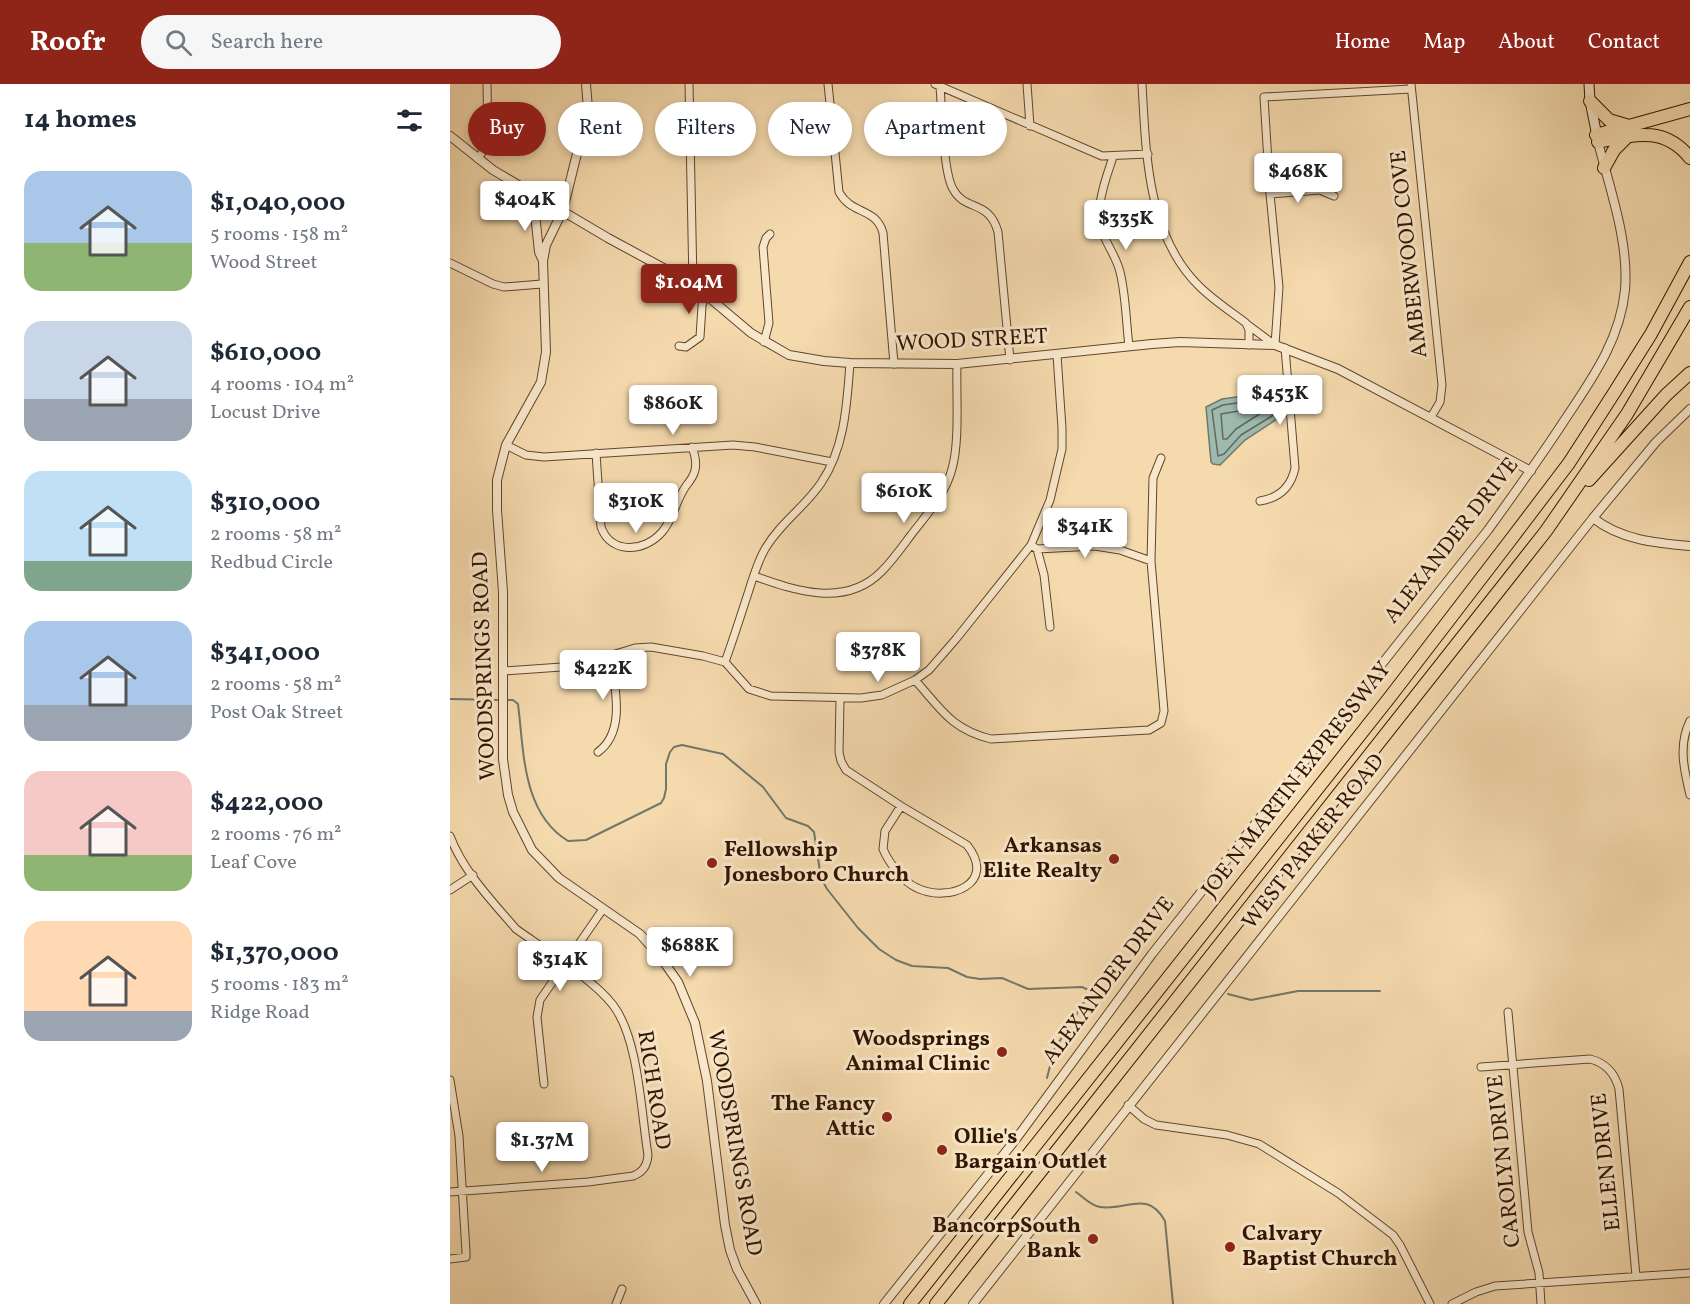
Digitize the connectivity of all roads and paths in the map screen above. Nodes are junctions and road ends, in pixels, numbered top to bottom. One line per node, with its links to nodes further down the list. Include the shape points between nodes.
1 (487, 84): 19 (street, via 488,143)
2 (586, 84): 24 (street, WOODSPRINGS ROAD, via 588,109)
3 (689, 84): 30 (street)
4 (828, 84): 43 (street, via 839,192 844,202 874,217 884,233)
5 (1027, 84): 12 (street)
6 (1142, 84): 16 (street)
7 (1589, 84): 10 (main road, ALEXANDER DRIVE)
8 (938, 85): 12 (street); 41 (street, via 952,189 966,202 985,210 998,232)
9 (1411, 87): 22 (street, via 1264,97); 47 (street, AMBERWOOD COVE, via 1442,385 1440,402)
10 (1590, 100): 13 (highway, via 1606,117); 15 (main road, ALEXANDER DRIVE)
11 (1690, 109): 13 (highway)
12 (1030, 126): 17 (street)
13 (1628, 131): 15 (highway); 18 (highway, via 1672,142); 20 (highway)
14 (450, 136): 19 (street, WOOD STREET)
15 (1597, 138): 20 (street, ALEXANDER DRIVE)
16 (1148, 154): 17 (street); 33 (street, via 1155,203 1174,254 1198,286)
17 (1113, 157): 38 (street, via 1099,210 1104,236 1121,274)
18 (1690, 158)
19 (478, 159): 21 (street, WOOD STREET)
20 (1604, 168): 53 (street, ALEXANDER DRIVE, via 1623,247 1625,289 1621,313 1606,356)
21 (533, 194): 24 (street, WOOD STREET); 26 (street)
22 (1270, 194): 23 (street, via 1320,190); 36 (street, via 1279,287)
23 (1334, 196)
24 (562, 210): 26 (street, WOODSPRINGS ROAD, via 546,244); 30 (street, WOOD STREET)
25 (770, 234): 34 (street, via 763,247 769,323)
26 (543, 261): 29 (street, WOODSPRINGS ROAD)
27 (1690, 262): 92 (highway, JOE N MARTIN EXPRESSWAY, via 1651,334 1564,470 1390,698)
28 (450, 263): 29 (street, via 493,284)
29 (542, 284): 48 (street, WOODSPRINGS ROAD, via 546,352 541,381)
30 (693, 284): 31 (street, WOOD STREET)
31 (705, 294): 34 (street, WOOD STREET); 37 (street, via 700,337)
32 (1690, 307): 55 (highway, JOE N MARTIN EXPRESSWAY, via 1627,414)
33 (1246, 323): 35 (street); 36 (street)
34 (764, 342): 42 (street, WOOD STREET, via 804,358)
35 (1249, 345): 36 (street, WOOD STREET); 38 (street, WOOD STREET, via 1180,342)
36 (1275, 345): 39 (street, WOOD STREET)
37 (679, 346)
38 (1129, 346): 40 (street, WOOD STREET)
39 (1285, 348): 47 (street, WOOD STREET, via 1338,369); 54 (street, via 1295,468 1285,489 1274,498)
40 (1057, 355): 41 (street, WOOD STREET); 58 (street, via 1062,449)
41 (1010, 360): 44 (street, WOOD STREET)
42 (850, 363): 43 (street, WOOD STREET); 52 (street, via 845,418)
43 (894, 364): 44 (street, WOOD STREET)
44 (957, 364): 60 (street, via 956,448 948,483 883,571 856,588 830,594 800,592)
45 (1690, 373): 55 (highway)
46 (1690, 409): 56 (street, WEST PARKER ROAD, via 1656,442)
47 (1431, 417): 53 (street, WOOD STREET)
48 (506, 445): 50 (street, via 535,456); 64 (street, WOODSPRINGS ROAD, via 497,480)
49 (692, 447): 50 (street); 50 (street, via 696,458 694,474 665,530 648,543 629,548 612,543 603,534); 52 (street, via 755,447)
50 (596, 453)
51 (1161, 458): 59 (street, via 1153,478)
52 (832, 462): 60 (street, via 822,482 772,537)
53 (1531, 471): 91 (street, ALEXANDER DRIVE, via 1152,954 1016,1139)
54 (1260, 501)
55 (1559, 512): 93 (highway, JOE N MARTIN EXPRESSWAY)
56 (1593, 518): 57 (street, via 1630,537); 81 (street, WEST PARKER ROAD)
57 (1690, 546)
58 (1034, 547): 59 (street, via 1095,546); 61 (street, via 1044,575); 65 (street, via 929,670)
59 (1151, 561): 65 (street, via 1164,711 1161,723 1149,730 991,739 968,732 949,720)
60 (754, 576): 63 (street)
61 (1050, 627)
62 (611, 655): 63 (street, via 651,647); 64 (street, via 576,666); 68 (street, via 615,722 611,736)
63 (725, 662): 66 (street, via 749,688 759,693)
64 (503, 670): 74 (street, WOODSPRINGS ROAD, via 503,759 513,812 532,850 559,879)
65 (915, 680): 66 (street, via 882,694)
66 (840, 699): 70 (street, via 841,761 846,770)
67 (1690, 721): 69 (street, via 1682,752)
68 (598, 752)
69 (1690, 795)
70 (901, 806): 70 (street, via 967,845 977,863 971,884 954,891 929,892 908,883 883,849 885,831)
71 (450, 836): 72 (street, RICH ROAD)
72 (473, 875): 73 (street); 75 (street, RICH ROAD, via 516,929)
73 (450, 890)
74 (603, 909): 75 (street); 90 (street, WOODSPRINGS ROAD, via 640,934 678,982 686,1000 707,1081 730,1250)
75 (564, 964): 80 (street, via 537,1008); 82 (street, RICH ROAD, via 603,994 625,1025 632,1046 648,1155 646,1164 633,1176)
76 (1508, 1012): 77 (street, CAROLYN DRIVE)
77 (1512, 1065): 78 (street, ELLEN DRIVE); 86 (street, ELLEN DRIVE, via 1590,1059 1606,1066 1615,1076); 87 (street, CAROLYN DRIVE, via 1528,1232)
78 (1481, 1067)
79 (450, 1080): 82 (street)
80 (544, 1084)
81 (1128, 1105): 94 (street, WEST PARKER ROAD); 95 (street, via 1156,1125 1227,1135 1259,1144 1338,1192 1393,1235)
82 (463, 1191): 83 (street); 84 (street, via 465,1257)
83 (450, 1192)
84 (450, 1258)
85 (1690, 1273): 86 (street)
86 (1636, 1276): 87 (street)
87 (1539, 1283): 96 (street, via 1490,1287); 97 (street, CAROLYN DRIVE)
88 (621, 1289): 89 (street)
89 (616, 1304)
90 (756, 1304)
91 (884, 1304)
92 (910, 1304)
93 (936, 1304)
94 (973, 1304)
95 (1430, 1304)
96 (1452, 1304)
97 (1541, 1304)

